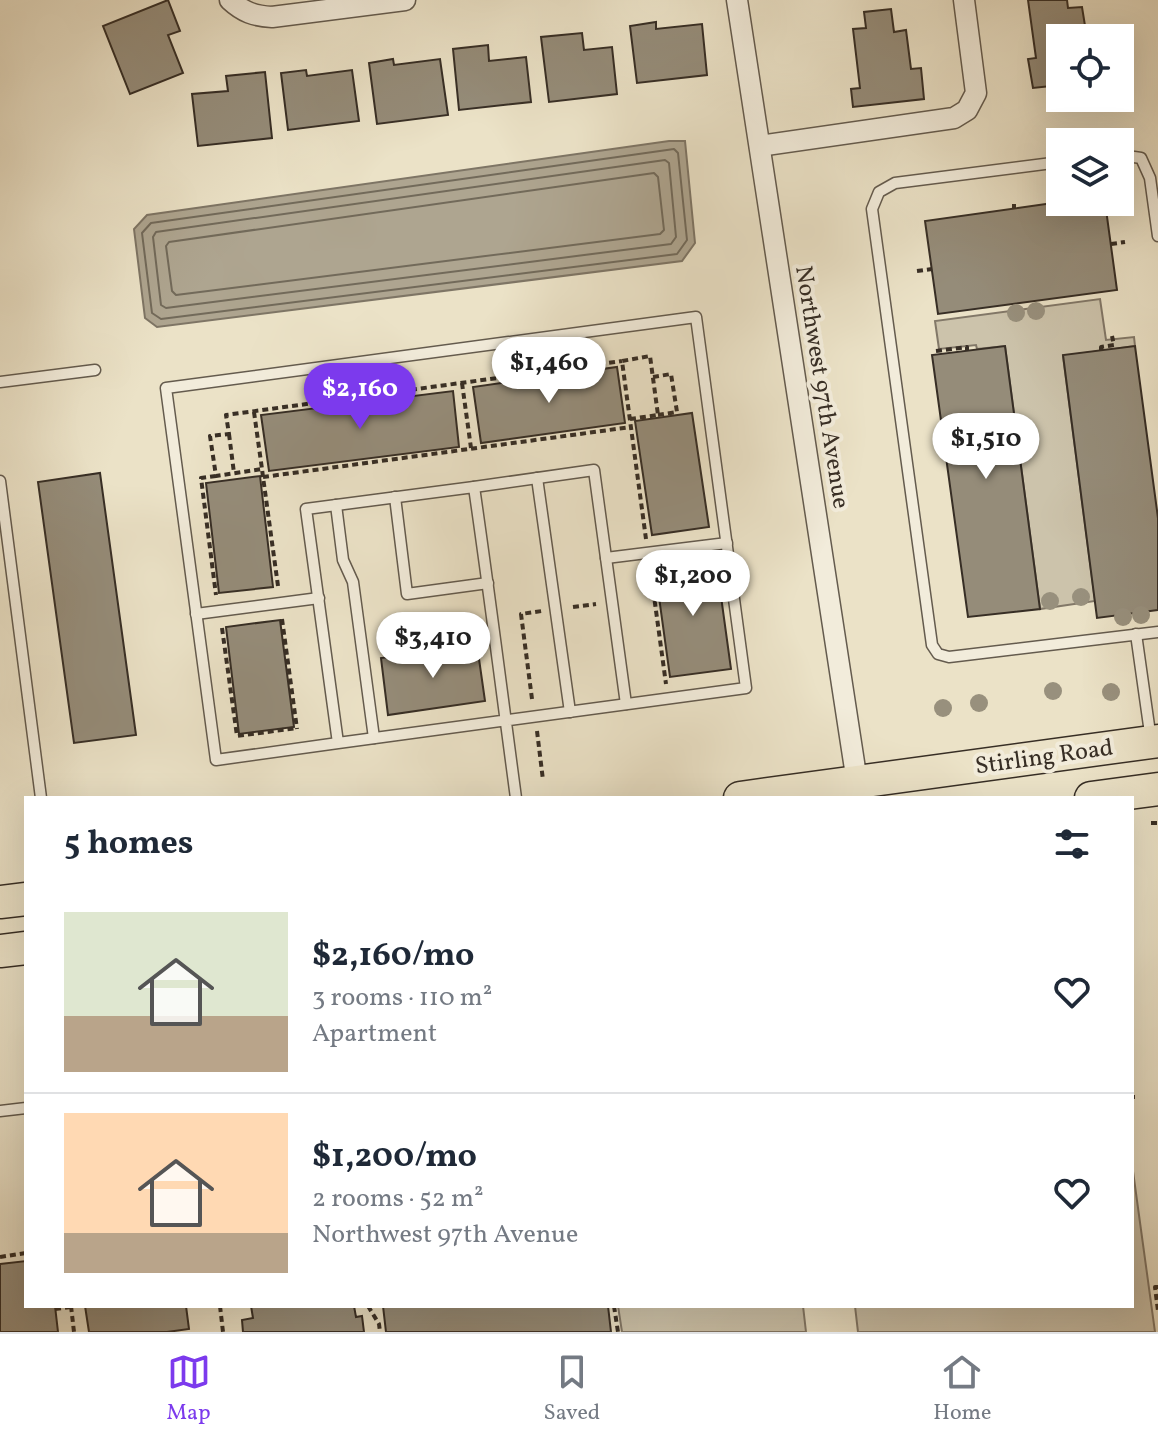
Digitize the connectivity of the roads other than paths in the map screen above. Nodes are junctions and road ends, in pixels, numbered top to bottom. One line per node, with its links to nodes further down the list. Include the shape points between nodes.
1 (405, 0): 4 (street, via 272,17)
2 (737, 0): 5 (street, Northwest 97th Avenue)
3 (964, 0): 5 (street, via 976,93 967,110 954,118)
4 (235, 5)
5 (760, 146): 29 (street, Northwest 97th Avenue)
6 (1134, 157): 8 (lane, via 1141,158 1150,178)
7 (1046, 164): 22 (lane, via 895,183 879,192 872,209 932,645 949,657)
8 (1158, 236)
9 (95, 370): 10 (lane)
10 (0, 382)
11 (537, 478): 13 (lane); 17 (lane, via 594,470); 24 (lane)
12 (0, 481): 31 (lane)
13 (474, 487): 14 (lane); 18 (lane)
14 (395, 497): 15 (lane); 18 (lane, via 407,594)
15 (336, 505): 19 (lane, via 306,509); 26 (lane, via 343,560 353,582)
16 (727, 543): 17 (lane); 20 (lane, via 696,317 680,319 166,388); 23 (lane, via 746,688)
17 (606, 558): 23 (lane)
18 (488, 583): 25 (lane)
19 (319, 598): 20 (lane); 28 (lane)
20 (196, 614): 28 (lane, via 216,760)
21 (1158, 632): 22 (lane)
22 (1136, 634): 27 (lane)
23 (626, 704): 24 (lane)
24 (570, 712): 25 (lane)
25 (506, 720): 26 (lane); 32 (lane)
26 (374, 738): 28 (lane)
27 (1155, 741): 29 (main road, Stirling Road); 30 (main road)
28 (338, 743)
29 (857, 782): 33 (main road, Stirling Road)
30 (1158, 789): 34 (main road, Stirling Road)
31 (41, 796)
32 (516, 796)
33 (755, 796)
34 (1106, 796)
35 (24, 899): 36 (main road)
36 (0, 902)
37 (24, 948): 38 (main road)
38 (0, 951)
39 (24, 1108): 40 (lane)
40 (0, 1111)

